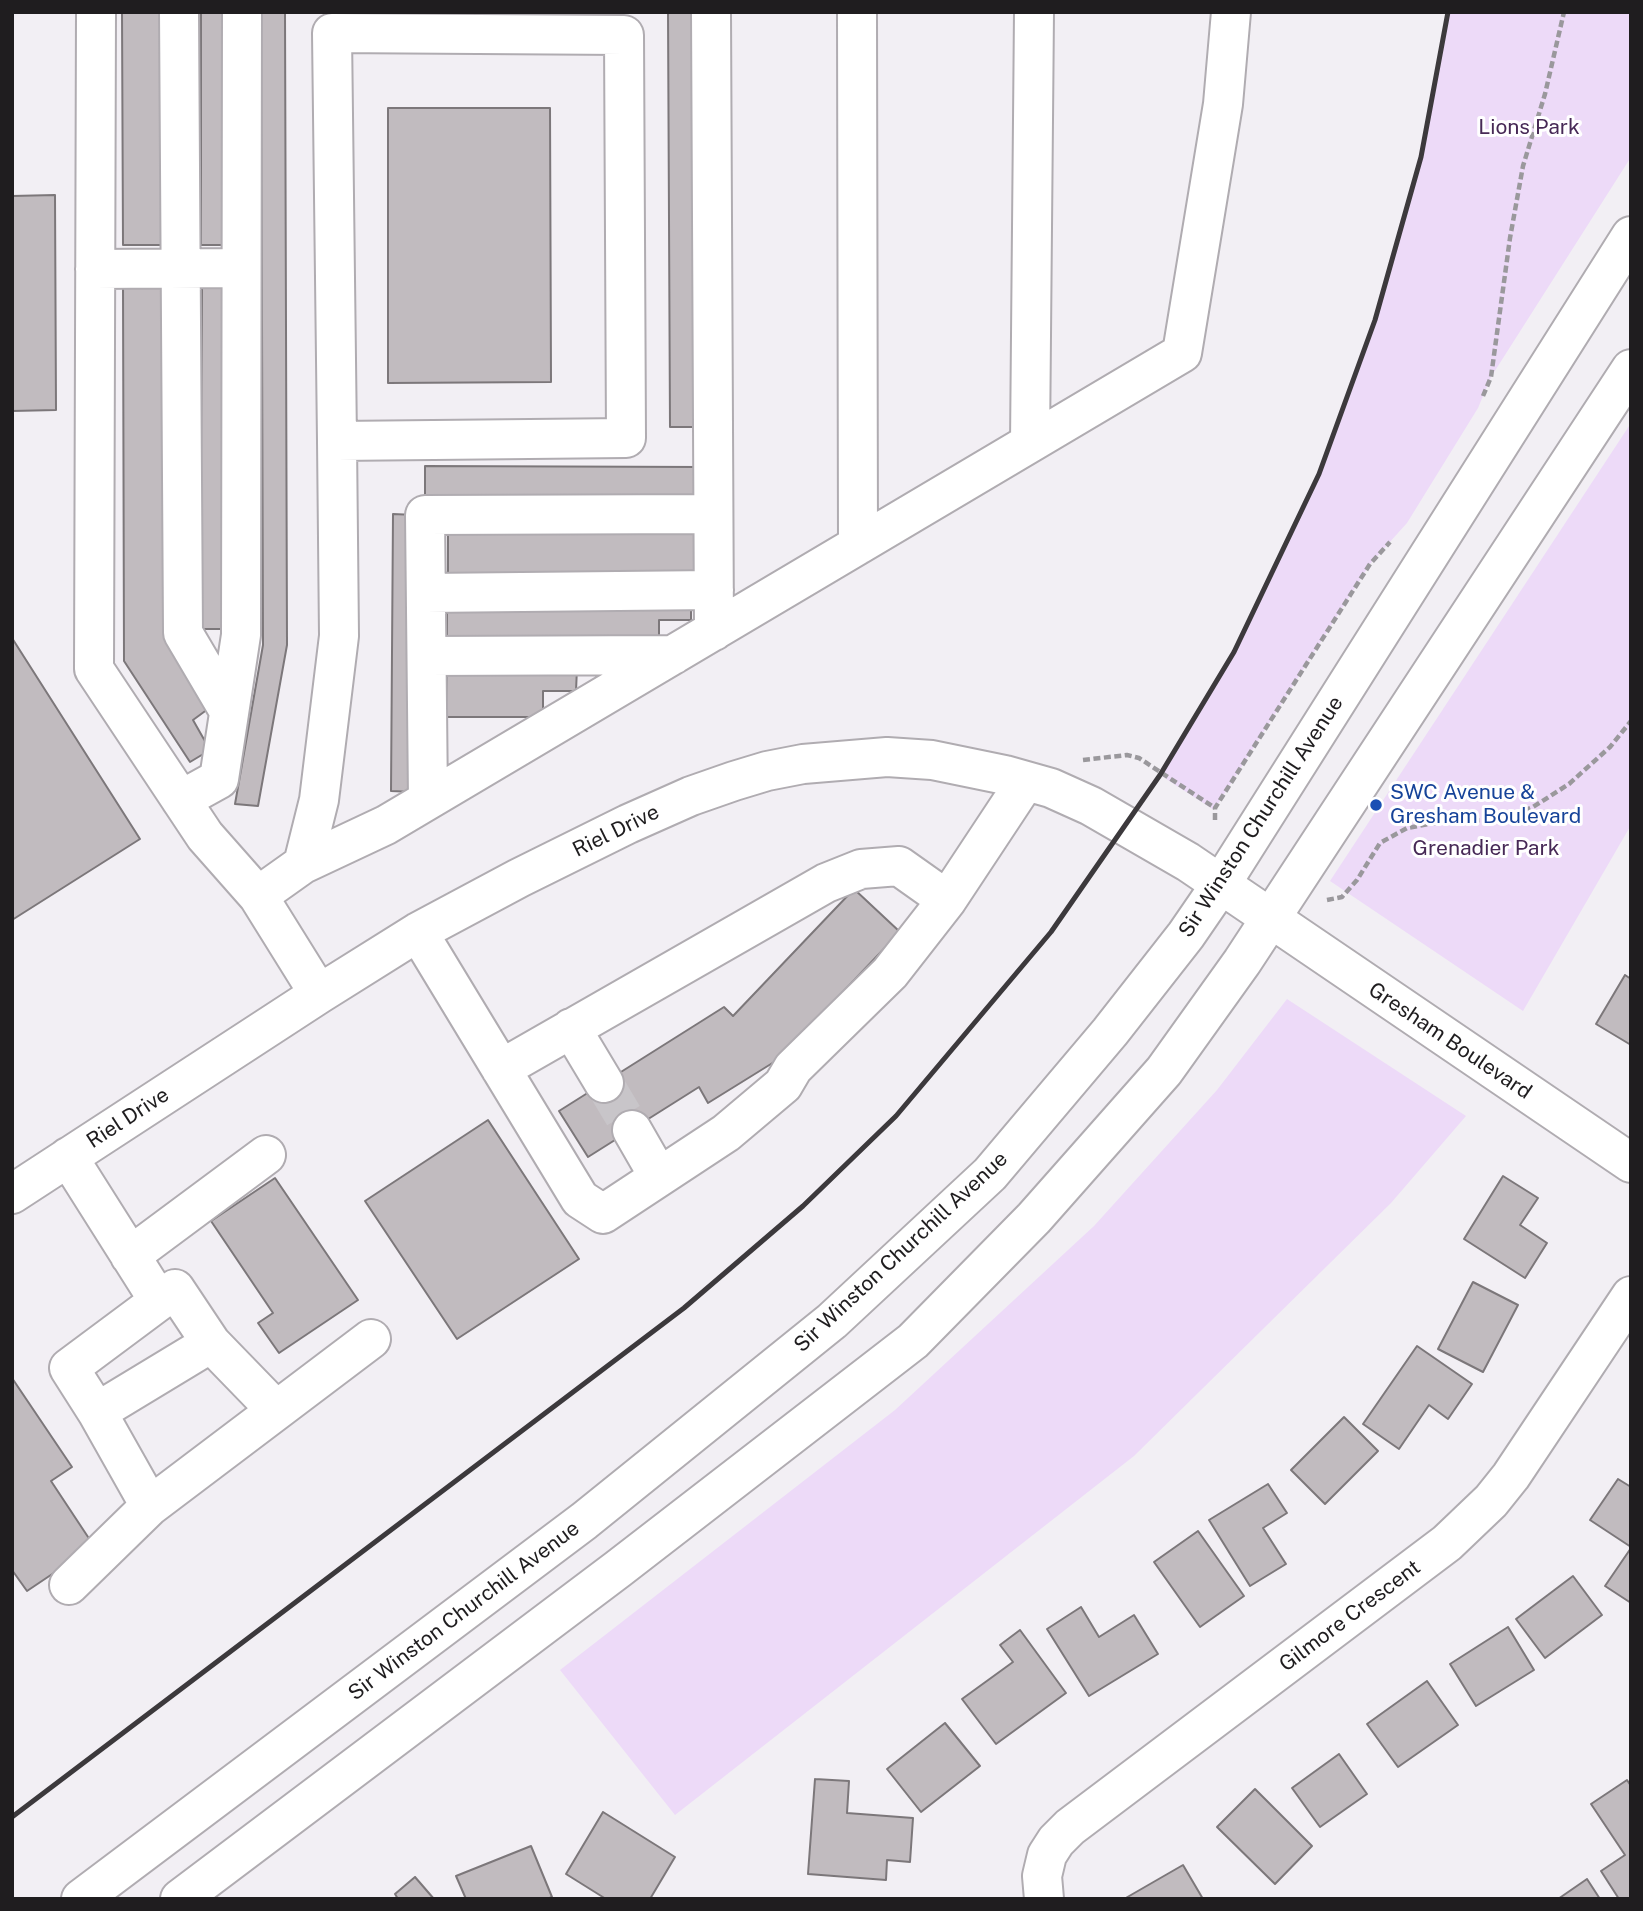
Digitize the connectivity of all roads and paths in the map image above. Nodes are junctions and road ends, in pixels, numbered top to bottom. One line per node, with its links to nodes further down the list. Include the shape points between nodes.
1 (96, 12): 14 (main road)
2 (179, 12): 12 (main road)
3 (242, 12): 13 (main road)
4 (710, 12): 19 (main road)
5 (857, 12): 21 (main road)
6 (1034, 12): 18 (main road)
7 (1231, 12): 18 (main road, via 1223,104 1182,353)
8 (1564, 12): 16 (path, via 1524,166 1491,377)
9 (324, 23): 10 (main road); 17 (main road)
10 (629, 23): 17 (main road, via 626,438)
11 (1631, 236): 36 (main road, Sir Winston Churchill Avenue)
12 (181, 268): 13 (main road); 14 (main road); 27 (main road, via 183,633)
13 (241, 268): 27 (main road, via 241,635)
14 (95, 269): 31 (main road, via 94,668)
15 (1631, 369): 40 (main road)
16 (1482, 398)
17 (337, 441): 35 (main road, via 339,636 319,800)
18 (1030, 443): 21 (main road)
19 (713, 514): 22 (main road); 23 (main road, via 425,515)
20 (1398, 533): 33 (path, via 1370,564)
21 (858, 545): 24 (main road)
22 (714, 590): 23 (main road); 24 (main road)
23 (426, 593): 25 (main road)
24 (714, 631): 26 (main road)
25 (427, 656): 26 (main road); 32 (main road)
26 (673, 656): 32 (main road)
27 (229, 711): 31 (main road, via 219,779)
28 (1631, 721): 39 (path, via 1569,784 1533,807 1501,817 1407,828 1380,844 1342,897)
29 (1075, 759): 33 (path, via 1131,755)
30 (1025, 782): 36 (main road, Riel Drive, via 1091,806); 38 (main road); 41 (main road, Riel Drive, via 932,760 887,757 767,771 691,796 628,824)
31 (181, 800): 37 (main road, via 205,836)
32 (428, 800): 35 (main road)
33 (1215, 808): 34 (path)
34 (1215, 820)
35 (303, 864): 37 (main road)
36 (1221, 884): 40 (main road, Riel Drive); 61 (main road, Sir Winston Churchill Avenue, via 1110,1032 990,1174 832,1321 584,1521)
37 (258, 896): 42 (main road)
38 (947, 900): 43 (main road, via 899,866 861,869 826,883); 50 (main road, via 890,973 793,1068 783,1085 726,1133)
39 (1326, 900)
40 (1269, 918): 49 (main road, Gresham Boulevard); 62 (main road, via 1164,1071 1034,1218 913,1341)
41 (418, 932): 42 (main road, Riel Drive); 44 (main road)
42 (318, 993): 48 (main road, Riel Drive)
43 (571, 1028): 44 (main road); 45 (main road)
44 (501, 1069): 50 (main road, via 580,1199 603,1214)
45 (604, 1083)
46 (632, 1130): 50 (main road)
47 (266, 1155): 52 (main road)
48 (68, 1157): 51 (main road, Riel Drive); 52 (main road)
49 (1631, 1163)
50 (659, 1177)
51 (12, 1194)
52 (130, 1256): 54 (main road)
53 (1631, 1296): 63 (main road, Gilmore Crescent, via 1491,1501 1447,1543 1070,1827 1047,1855 1042,1876)
54 (159, 1301): 56 (main road, via 176,1289); 58 (main road, via 69,1368)
55 (371, 1339): 57 (main road)
56 (211, 1343): 57 (main road); 58 (main road)
57 (276, 1410): 59 (main road)
58 (97, 1412): 59 (main road)
59 (150, 1506): 60 (main road)
60 (69, 1585)
61 (81, 1899)
62 (180, 1899)
63 (1044, 1899)

